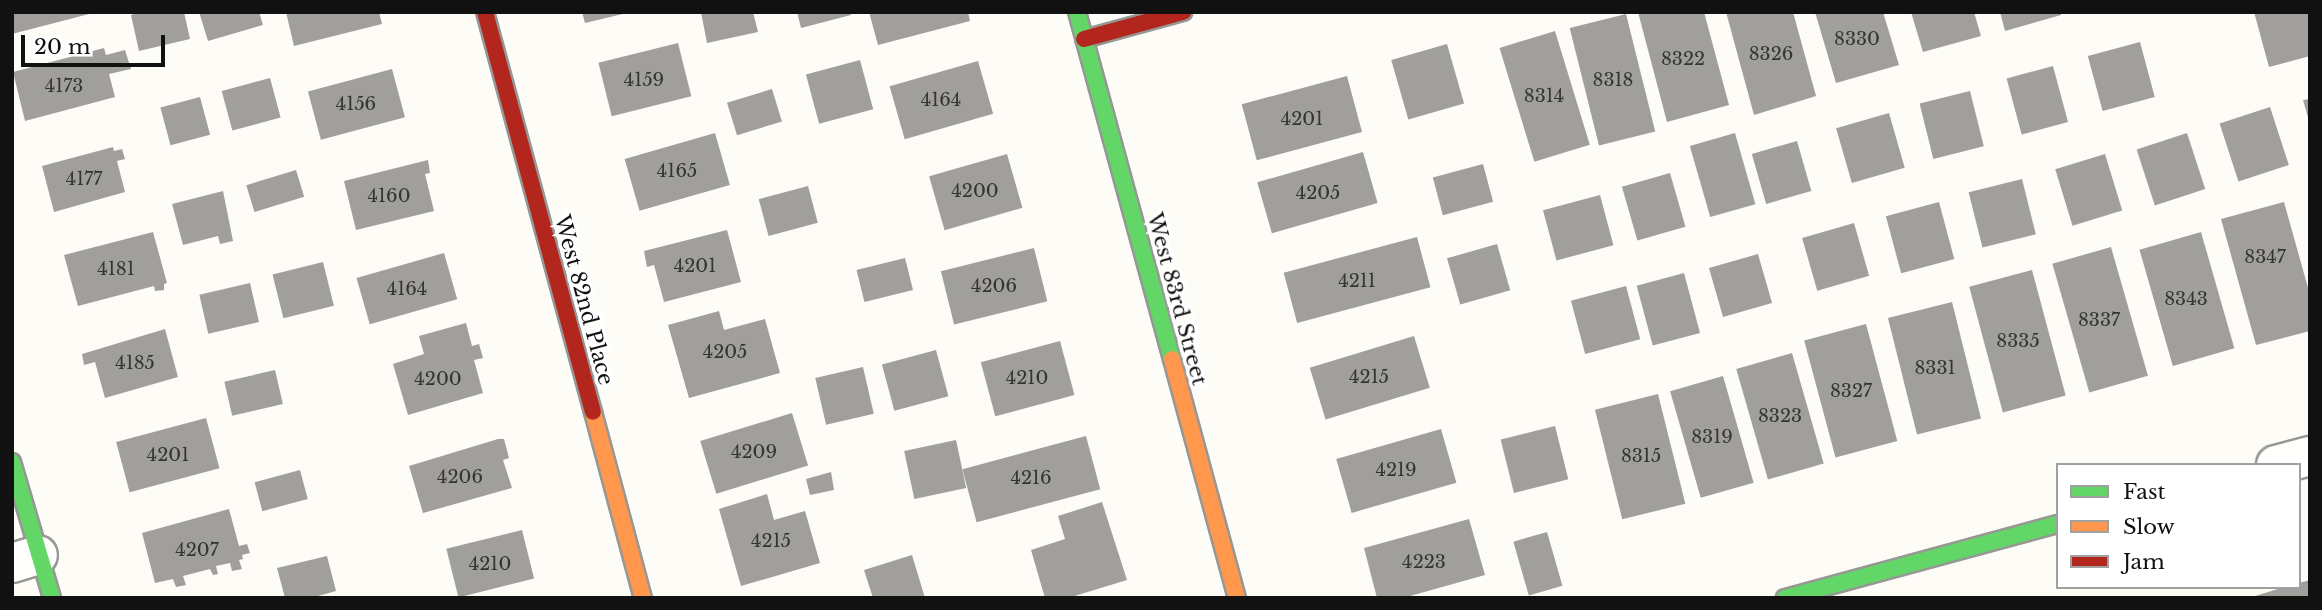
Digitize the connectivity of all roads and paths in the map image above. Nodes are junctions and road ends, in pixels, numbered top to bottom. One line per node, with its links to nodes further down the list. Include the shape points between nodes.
1 (485, 12): 11 (street, West 82nd Place)
2 (1077, 12): 4 (street, West 83rd Street)
3 (1183, 12): 4 (street)
4 (1084, 39): 12 (street, West 83rd Street)
5 (2310, 456): 7 (street)
6 (12, 462): 9 (street)
7 (2284, 463)
8 (2056, 525): 13 (street)
9 (25, 559): 10 (street)
10 (51, 598)
11 (643, 598)
12 (1237, 598)
13 (1785, 598)

